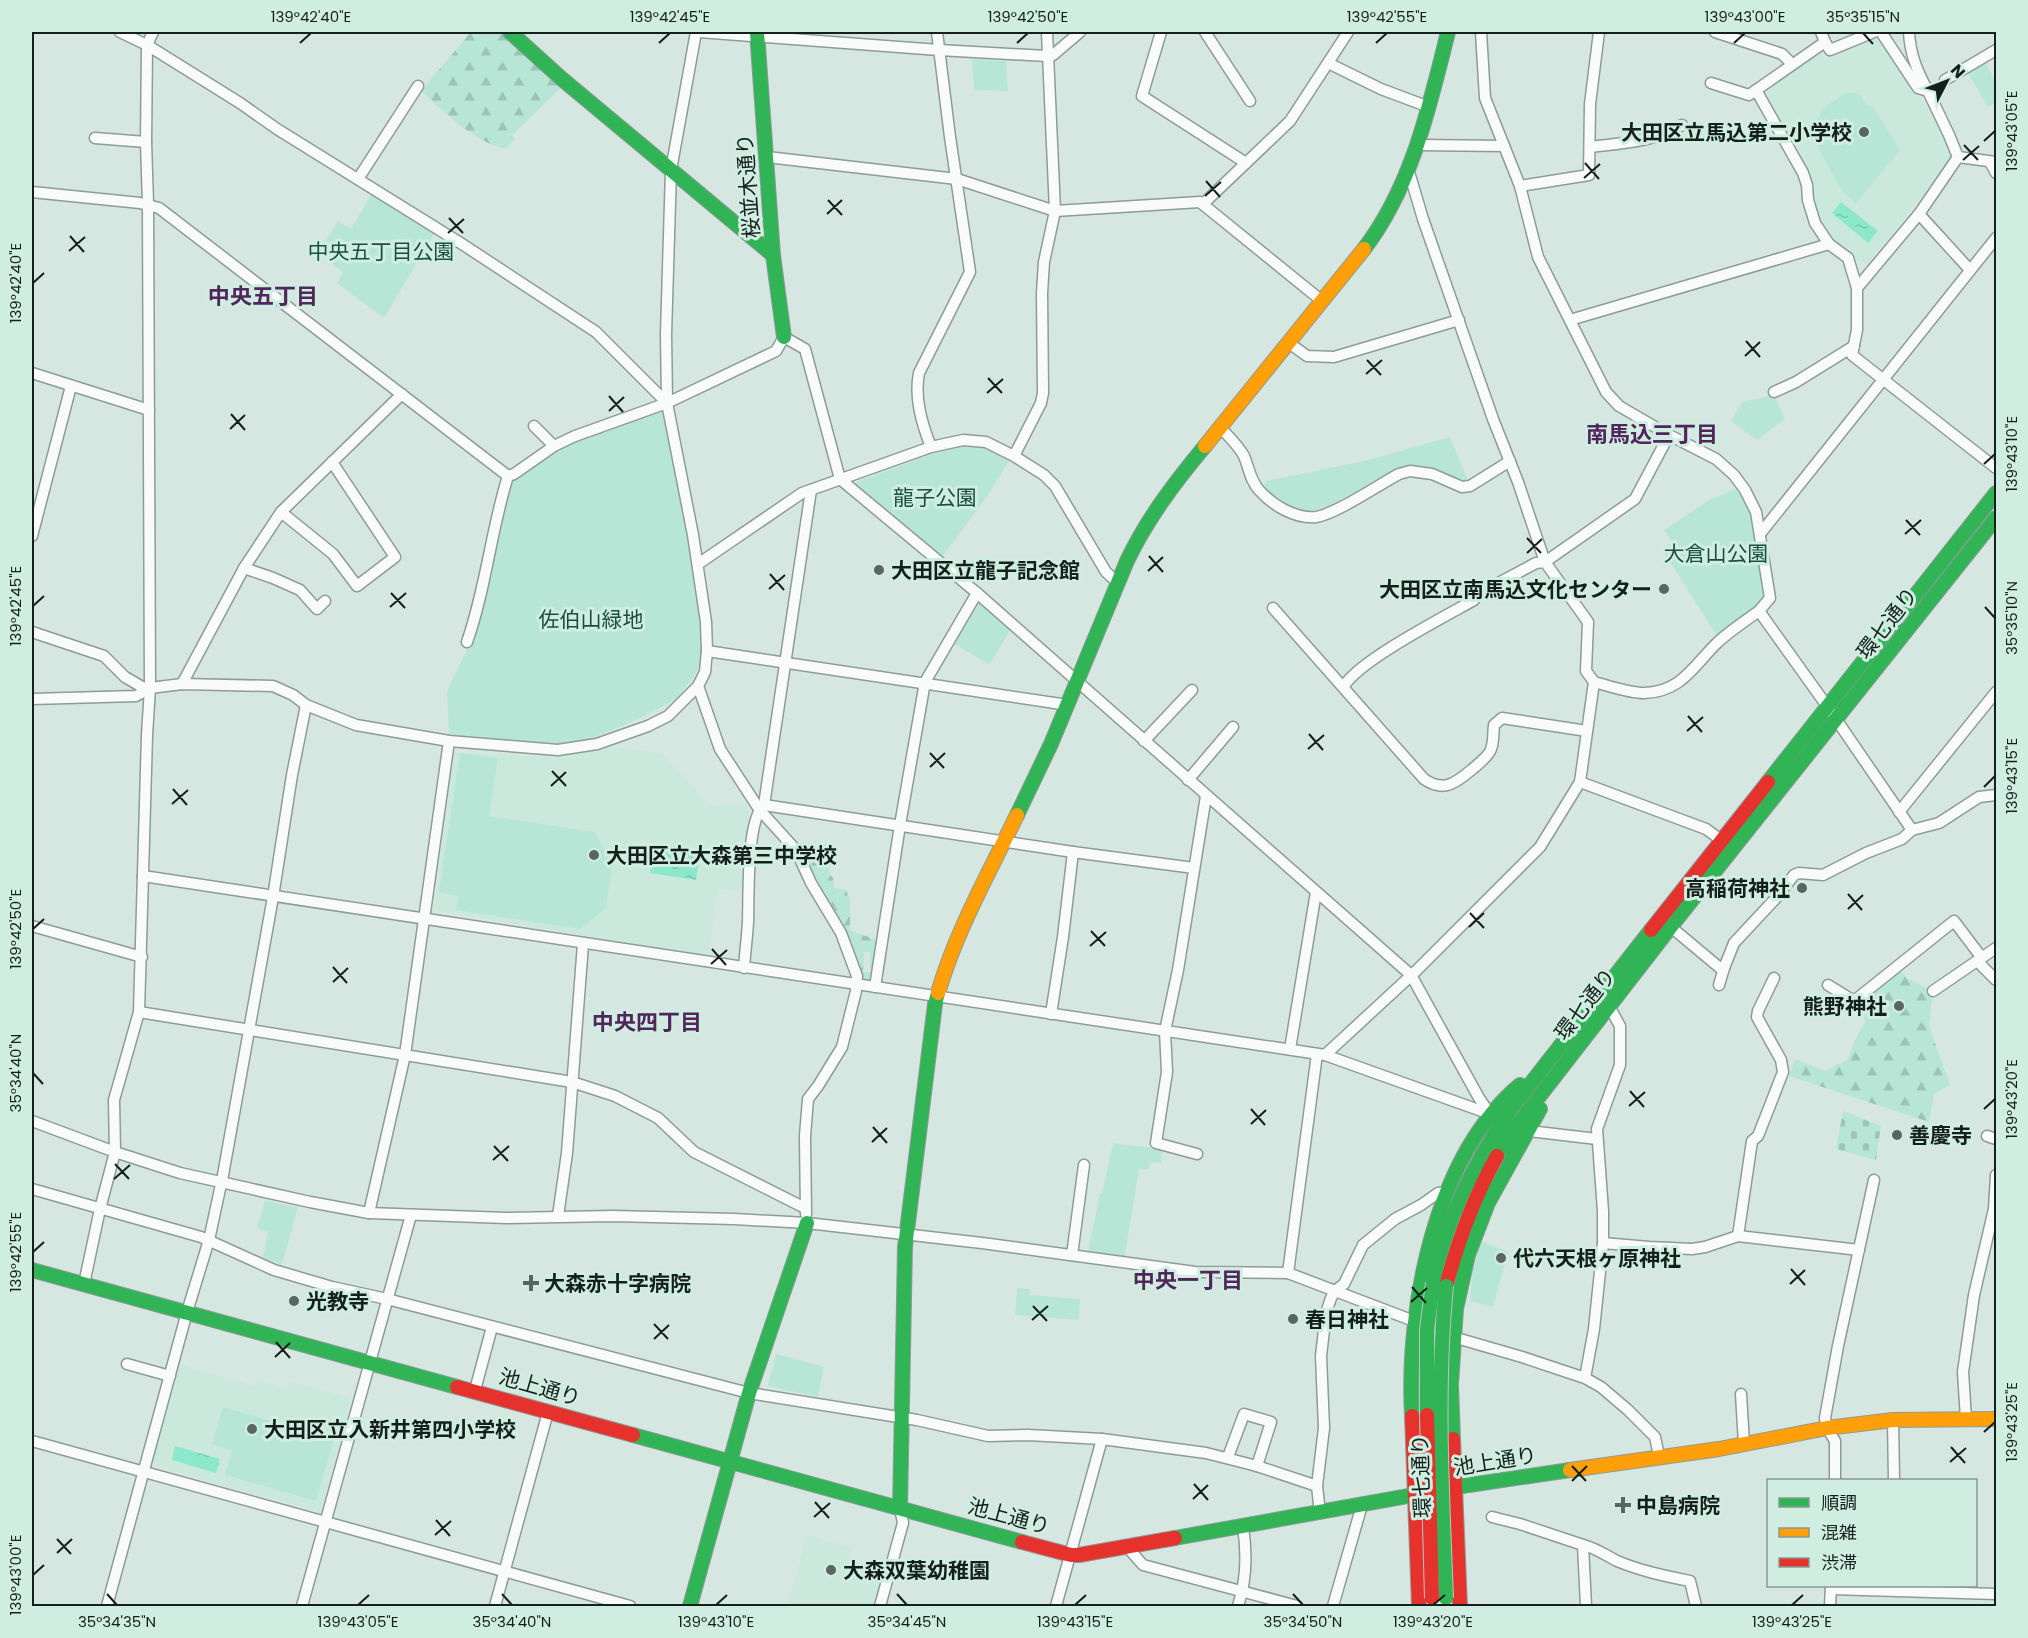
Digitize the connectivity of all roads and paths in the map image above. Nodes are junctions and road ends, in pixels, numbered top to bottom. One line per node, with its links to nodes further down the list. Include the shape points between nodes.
1 (120, 32): 20 (street)
2 (153, 32): 20 (street)
3 (510, 32): 43 (main road)
4 (698, 32): 18 (street); 43 (street)
5 (938, 32): 21 (street)
6 (1047, 32): 23 (street)
7 (1080, 32): 23 (street)
8 (1161, 32): 42 (street, via 1142,96)
9 (1205, 32): 31 (street)
10 (1348, 32): 24 (street)
11 (1448, 32): 32 (main road)
12 (1481, 32): 37 (street, via 1485,98)
13 (1599, 32): 38 (street, via 1590,104)
14 (1715, 32): 25 (street, via 1782,54)
15 (1874, 32): 19 (street, via 1830,50)
16 (1881, 32): 30 (street, via 1918,88)
17 (1909, 32): 30 (street, via 1915,66)
18 (757, 34): 21 (street); 39 (main road, 桜並木通り)
19 (1823, 37): 25 (street)
20 (147, 45): 35 (street); 46 (street)
21 (939, 50): 23 (street); 47 (street)
22 (1996, 50): 26 (street)
23 (1047, 56): 52 (street)
24 (1328, 63): 32 (street); 42 (street, via 1290,121)
25 (1792, 64): 29 (street)
26 (1946, 80)
27 (1711, 83): 29 (street, via 1749,95)
28 (418, 86): 46 (street)
29 (1756, 90): 55 (street, via 1803,172 1815,223)
30 (1928, 91): 40 (street)
31 (1250, 101)
32 (1429, 107): 36 (main road)
33 (1682, 125): 38 (street, via 1650,139)
34 (95, 138): 35 (street)
35 (146, 142): 50 (street)
36 (1419, 145): 37 (street); 44 (main road)
37 (1504, 146): 48 (street)
38 (1590, 147): 48 (street, via 1589,175)
39 (766, 157): 47 (street); 56 (main road, 桜並木通り)
40 (1958, 157): 41 (street); 53 (street)
41 (1993, 162): 45 (street)
42 (1246, 163): 51 (street)
43 (671, 170): 56 (main road); 70 (street)
44 (1409, 172): 59 (main road, via 1379,229); 60 (street)
45 (1996, 173)
46 (358, 179): 70 (street, via 597,332)
47 (957, 179): 52 (street); 76 (street, via 970,272 916,387)
48 (1520, 186): 61 (street, via 1538,257)
49 (32, 192): 50 (street)
50 (148, 204): 69 (street, via 159,208); 71 (street)
51 (1203, 204): 52 (street); 59 (street)
52 (1055, 211): 77 (street, via 1044,262 1043,393)
53 (1919, 214): 57 (street); 58 (street)
54 (1996, 238): 57 (street)
55 (1829, 244): 58 (street, via 1848,258); 61 (street)
56 (773, 255): 62 (main road, 桜並木通り)
57 (1970, 270): 66 (street)
58 (1857, 288): 64 (street)
59 (1322, 301): 63 (main road)
60 (1459, 320): 63 (street, via 1334,357 1307,356); 78 (street)
61 (1570, 320): 74 (street, via 1606,392 1619,406)
62 (784, 337): 70 (street, via 776,351); 82 (street, via 805,349)
63 (1289, 343): 73 (main road)
64 (1854, 346): 66 (street, via 1852,354); 68 (street)
65 (32, 373): 67 (street)
66 (1883, 380): 80 (street); 87 (street)
67 (71, 386): 71 (street); 88 (street)
68 (1774, 392)
69 (402, 394): 79 (street); 81 (street)
70 (667, 403): 75 (street); 90 (street)
71 (148, 410): 107 (street)
72 (534, 426): 75 (street)
73 (1220, 427): 78 (street, via 1244,457 1260,491 1281,508 1316,517 1399,474 1432,474 1462,487); 92 (main road, via 1147,523)
74 (1669, 435): 87 (street, via 1716,459 1734,475 1751,501); 89 (street, via 1635,499)
75 (554, 446): 81 (street)
76 (931, 447): 77 (street, via 963,440 986,442); 82 (street)
77 (1014, 456): 92 (street, via 1055,486 1106,572)
78 (1510, 461): 89 (street)
79 (332, 462): 85 (street); 85 (street, via 395,557 357,586 333,554)
80 (1996, 468)
81 (508, 476): 98 (street, via 477,615)
82 (840, 479): 83 (street); 93 (street)
83 (811, 490): 90 (street); 100 (street)
84 (1996, 493): 113 (main road, 環七通り)
85 (282, 512): 91 (street)
86 (1996, 519): 114 (main road, 環七通り)
87 (1760, 534): 96 (street, via 1770,598)
88 (32, 536)
89 (1545, 562): 103 (street, via 1588,622 1586,671); 106 (street, via 1476,595 1474,600 1383,653)
90 (698, 564): 99 (street)
91 (244, 568): 94 (street, via 300,590 317,609); 104 (street)
92 (1118, 583): 102 (main road)
93 (977, 593): 101 (street); 102 (street)
94 (325, 601)
95 (1273, 608): 106 (street)
96 (1759, 611): 103 (street, via 1719,642 1683,680 1663,690 1631,692); 113 (street)
97 (32, 632): 107 (street, via 104,656 125,677)
98 (467, 642)
99 (708, 651): 100 (street); 105 (street)
100 (784, 662): 101 (street); 123 (street)
101 (925, 682): 112 (street); 125 (street)
102 (1077, 682): 112 (main road); 118 (street)
103 (1594, 682): 116 (street)
104 (182, 684): 107 (street); 111 (street, via 273,686)
105 (698, 686): 117 (street, via 668,716 597,744 558,750); 123 (street, via 720,749)
106 (1344, 686): 116 (street, via 1432,784 1446,786 1457,782 1485,758 1491,749 1494,725 1502,718)
107 (150, 688): 110 (street, via 136,696); 131 (street)
108 (1192, 690): 118 (street)
109 (1996, 692): 124 (street)
110 (32, 699)
111 (306, 705): 117 (street, via 356,725); 133 (street)
112 (1068, 705): 128 (main road)
113 (1827, 706): 114 (street); 127 (main road, 環七通り)
114 (1836, 721): 124 (street); 136 (main road, 環七通り)
115 (1233, 727): 119 (street)
116 (1587, 731): 120 (street)
117 (449, 741): 134 (street)
118 (1144, 741): 119 (street)
119 (1188, 780): 122 (street)
120 (1580, 782): 127 (street, via 1706,829); 143 (street, via 1540,847)
121 (1996, 795): 126 (street, via 1979,797 1939,823)
122 (1206, 796): 130 (street); 132 (street)
123 (761, 807): 125 (street); 141 (street, via 754,825 749,868); 146 (street, via 796,850 841,933)
124 (1899, 812): 126 (street)
125 (900, 825): 128 (street); 149 (street)
126 (1912, 830): 142 (street, via 1902,839 1824,875 1794,875 1734,943)
127 (1721, 840): 160 (main road, 環七通り)
128 (1003, 841): 129 (street); 151 (main road)
129 (1073, 852): 130 (street); 154 (street)
130 (1194, 868): 156 (street)
131 (143, 876): 133 (street); 139 (street)
132 (1316, 892): 143 (street); 157 (street)
133 (273, 897): 134 (street); 155 (street)
134 (425, 919): 137 (street); 159 (street)
135 (32, 926): 139 (street)
136 (1671, 927): 142 (street); 152 (main road, 環七通り)
137 (583, 944): 141 (street); 161 (street)
138 (1996, 948): 140 (street)
139 (142, 957): 153 (street)
140 (1979, 959): 145 (street); 148 (street, via 1954,921 1854,1001); 150 (street)
141 (744, 968): 146 (street)
142 (1724, 968): 147 (street)
143 (1411, 975): 158 (street); 163 (street)
144 (1774, 978): 182 (street, via 1757,1017 1781,1060 1783,1072 1758,1136 1752,1141)
145 (1996, 980)
146 (857, 983): 149 (street); 175 (street, via 842,1047 808,1099)
147 (1719, 985)
148 (1828, 985)
149 (875, 987): 151 (street)
150 (1933, 991)
151 (936, 995): 154 (street); 181 (main road)
152 (1609, 1006): 162 (main road, 環七通り); 166 (street, via 1620,1026 1620,1065 1597,1129)
153 (139, 1012): 155 (street); 167 (street, via 114,1100)
154 (1051, 1014): 156 (street)
155 (248, 1029): 159 (street); 172 (street)
156 (1165, 1031): 157 (street); 168 (street, via 1167,1072 1156,1143)
157 (1290, 1049): 158 (street)
158 (1321, 1054): 163 (street); 188 (street)
159 (405, 1055): 161 (street); 177 (street)
160 (1540, 1071): 163 (main road, via 1508,1094); 190 (main road, 環七通り, via 1510,1110 1464,1190 1444,1241)
161 (572, 1082): 175 (street, via 615,1096 658,1118 694,1152); 179 (street)
162 (1551, 1082): 165 (main road); 190 (main road, 環七通り, via 1494,1161)
163 (1490, 1114): 174 (main road)
164 (32, 1121): 167 (street)
165 (1529, 1131): 166 (street); 196 (main road, via 1500,1179 1477,1229 1461,1282)
166 (1598, 1138): 184 (street)
167 (115, 1152): 172 (street); 176 (street)
168 (1197, 1154)
169 (1084, 1165): 186 (street)
170 (1996, 1176): 208 (street, via 1994,1209 1974,1295 1963,1372)
171 (1874, 1180): 185 (street)
172 (221, 1182): 177 (street); 183 (street)
173 (32, 1190): 176 (street)
174 (1448, 1192): 191 (street, via 1395,1219 1363,1245 1344,1284); 194 (main road, via 1426,1256)
175 (805, 1208): 180 (street)
176 (100, 1209): 183 (street); 189 (street)
177 (369, 1213): 178 (street)
178 (411, 1215): 179 (street); 192 (street)
179 (558, 1216): 180 (street)
180 (807, 1223): 181 (street); 204 (main road)
181 (906, 1235): 186 (street); 207 (main road)
182 (1738, 1236): 184 (street, via 1692,1248); 185 (street)
183 (209, 1240): 192 (street, via 274,1270); 193 (street)
184 (1603, 1243): 202 (street)
185 (1858, 1250): 211 (street, via 1825,1418)
186 (1072, 1255): 188 (street, via 1195,1272)
187 (32, 1270): 189 (main road, 池上通り)
188 (1288, 1273): 191 (street)
189 (84, 1284): 193 (main road, 池上通り)
190 (1439, 1284): 241 (main road, 環七通り, bridge)
191 (1335, 1291): 194 (street); 224 (street, via 1326,1313 1321,1356 1324,1428)
192 (387, 1299): 195 (street); 197 (street)
193 (187, 1312): 197 (main road, 池上通り); 201 (street)
194 (1414, 1321): 199 (main road)
195 (492, 1327): 203 (street); 204 (street)
196 (1453, 1337): 200 (main road); 202 (street)
197 (369, 1362): 203 (main road, 池上通り); 231 (street)
198 (127, 1364): 201 (street)
199 (1410, 1371): 200 (street, via 1431,1363); 213 (main road)
200 (1451, 1371): 212 (main road)
201 (170, 1377): 221 (street)
202 (1585, 1378): 217 (street, via 1601,1387 1655,1437)
203 (476, 1390): 206 (main road, 池上通り)
204 (749, 1393): 207 (street); 219 (main road)
205 (1741, 1394): 216 (street)
206 (548, 1412): 219 (main road, 池上通り); 236 (street)
207 (902, 1418): 214 (street, via 988,1436); 228 (main road)
208 (1966, 1419): 209 (main road, 池上通り); 210 (main road, 池上通り)
209 (1996, 1419)
210 (1893, 1420): 211 (main road, 池上通り); 223 (street)
211 (1827, 1428): 216 (main road, 池上通り); 222 (street, via 1835,1441)
212 (1452, 1432): 213 (street, via 1433,1442); 225 (main road)
213 (1413, 1435): 226 (main road)
214 (1102, 1439): 218 (street); 235 (street)
215 (32, 1441): 221 (street)
216 (1744, 1444): 217 (main road, 池上通り)
217 (1659, 1456): 225 (main road, 池上通り)
218 (1228, 1458): 220 (street); 220 (street, via 1244,1414 1271,1422)
219 (730, 1461): 228 (main road, 池上通り); 246 (main road)
220 (1257, 1466): 224 (street)
221 (144, 1472): 231 (street); 242 (street)
222 (1835, 1479)
223 (1894, 1479)
224 (1317, 1486): 229 (street)
225 (1456, 1488): 226 (main road, 池上通り); 253 (main road)
226 (1414, 1496): 227 (main road, 池上通り); 252 (main road)
227 (1362, 1505): 229 (main road, 池上通り); 251 (street)
228 (900, 1508): 235 (main road, 池上通り); 247 (street, via 903,1523)
229 (1320, 1513): 232 (main road, 池上通り)
230 (1492, 1517): 233 (street)
231 (325, 1523): 236 (street); 243 (street)
232 (1243, 1527): 234 (main road, 池上通り); 239 (street)
233 (1583, 1545): 254 (street); 255 (street, via 1648,1572 1690,1581)
234 (1128, 1548): 235 (main road, 池上通り); 239 (street, via 1143,1565)
235 (1071, 1555): 248 (street)
236 (505, 1571): 244 (street); 245 (street)
237 (1831, 1587): 238 (street); 256 (street)
238 (1892, 1588): 240 (street)
239 (1243, 1591): 249 (street); 250 (street)
240 (1996, 1594)
241 (1439, 1602)
242 (107, 1606)
243 (302, 1606)
244 (495, 1606)
245 (630, 1606)
246 (690, 1606)
247 (880, 1606)
248 (1056, 1606)
249 (1238, 1606)
250 (1297, 1606)
251 (1333, 1606)
252 (1419, 1606)
253 (1460, 1606)
254 (1586, 1606)
255 (1696, 1606)
256 (1829, 1606)

